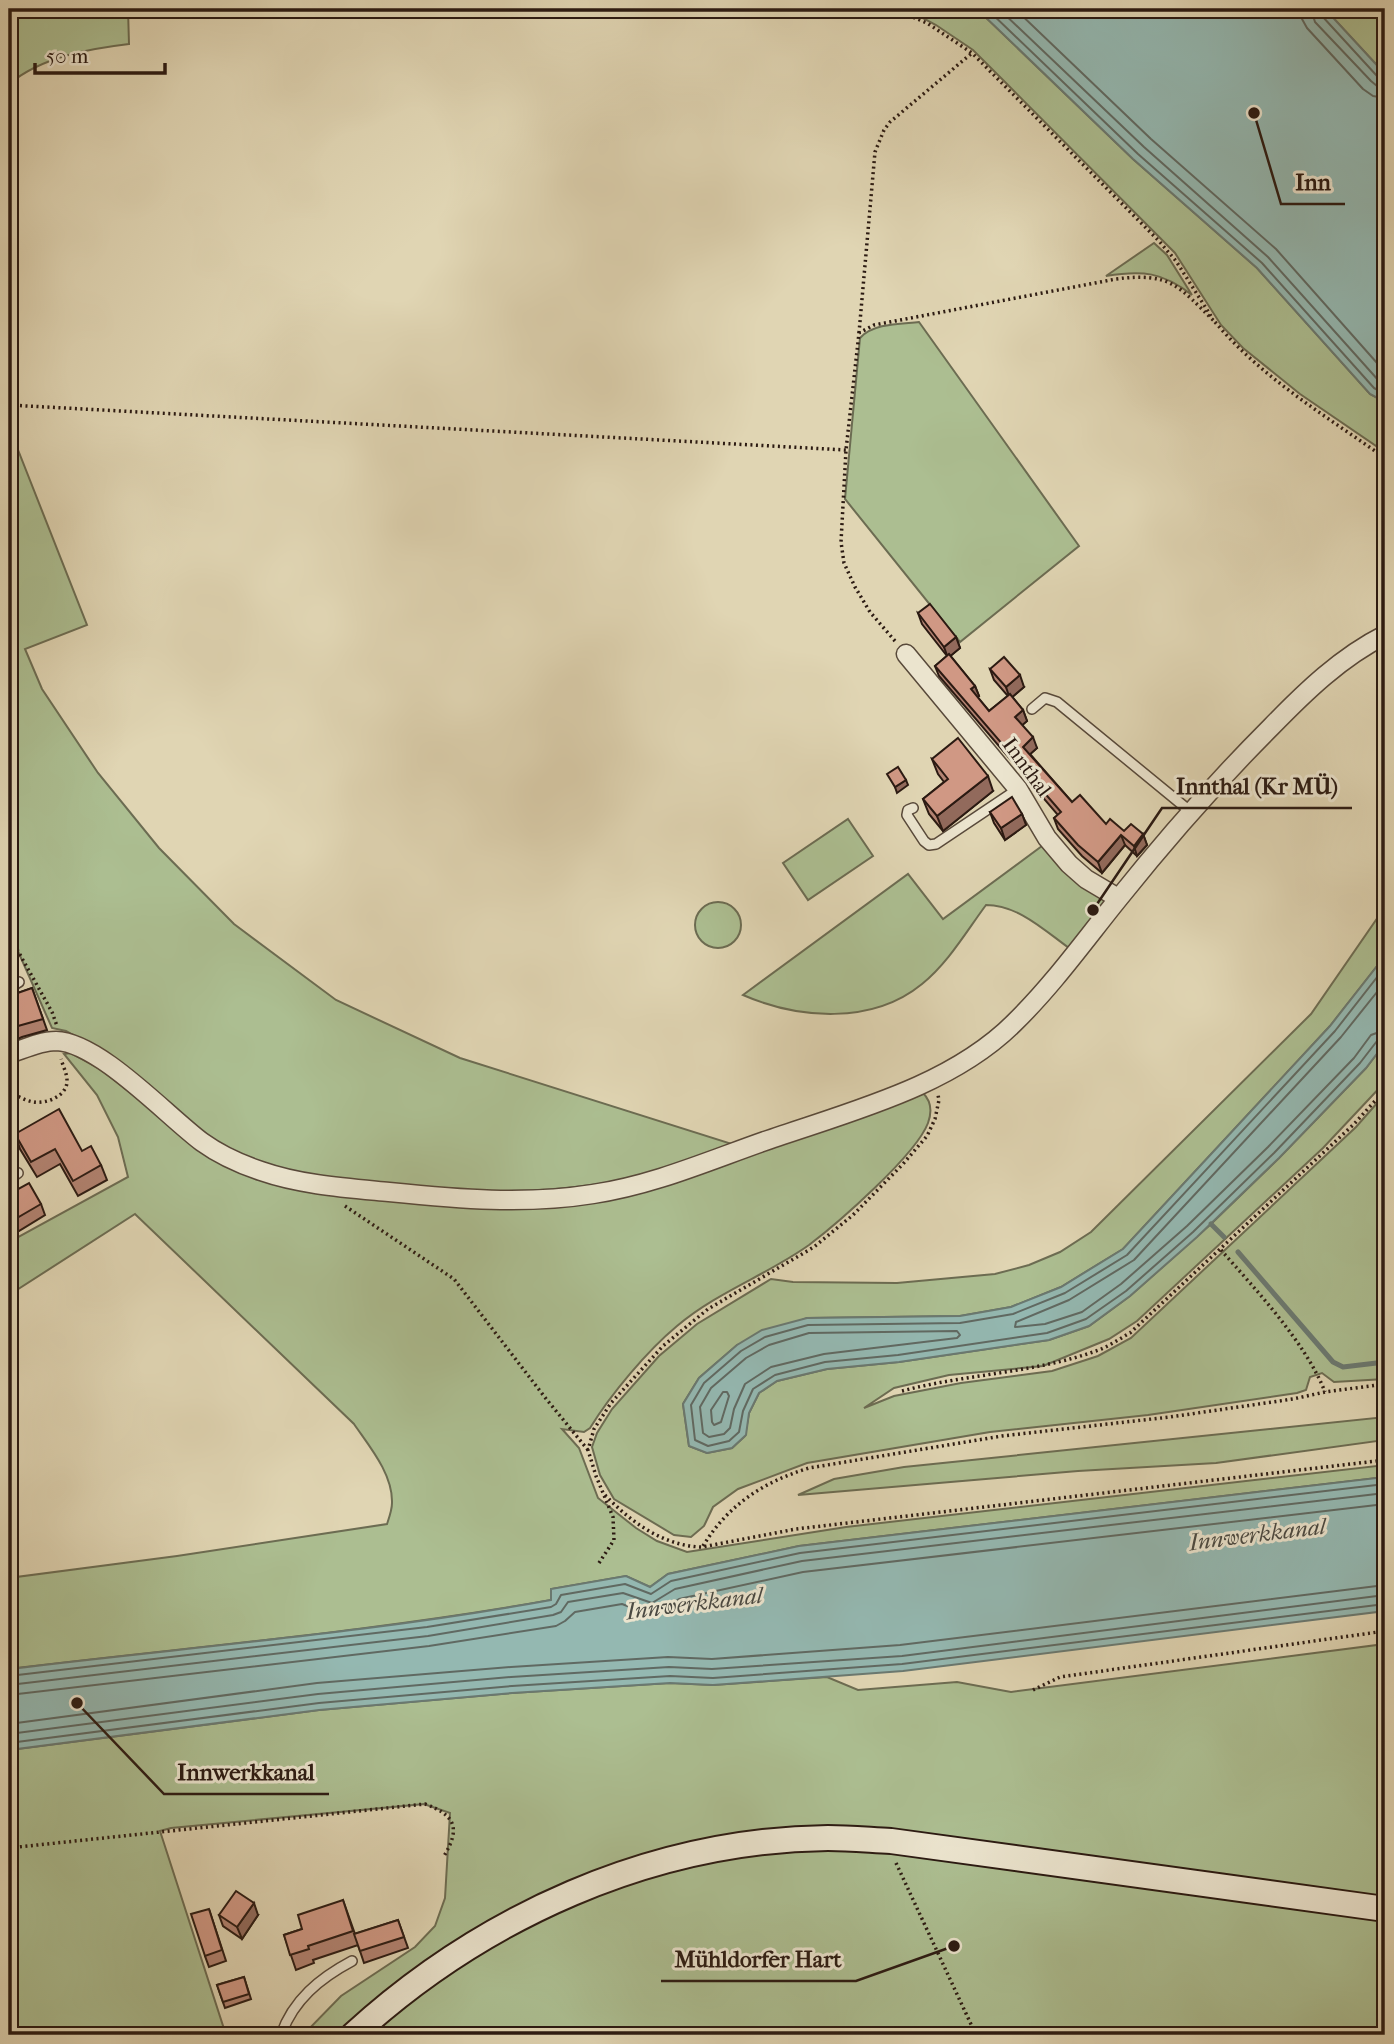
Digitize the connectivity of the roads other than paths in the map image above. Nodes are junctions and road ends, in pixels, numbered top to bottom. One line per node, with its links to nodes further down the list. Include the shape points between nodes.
1 (1385, 635): 6 (street, via 1330,671)
2 (906, 654): 4 (street, Innthal)
3 (1032, 709): 6 (lane, via 1045,698 1057,702)
4 (1018, 789): 5 (lane, via 936,844 924,841 907,815); 7 (street, Innthal, via 1047,838 1069,864)
5 (913, 808)
6 (1191, 811): 7 (street)
7 (1118, 898): 10 (street, via 1014,1023 971,1058 881,1100 637,1186 574,1197 497,1201 292,1180 217,1152 95,1056 73,1045 42,1042)
8 (19, 982): 9 (lane)
9 (9, 988)
10 (9, 1054)
11 (18, 1173): 12 (lane)
12 (9, 1179)
13 (1385, 1909): 16 (main road, via 891,1841 777,1841 681,1857 547,1904 456,1955)
14 (352, 1961): 15 (lane, via 321,1979 302,1998)
15 (281, 2035)
16 (353, 2035)

